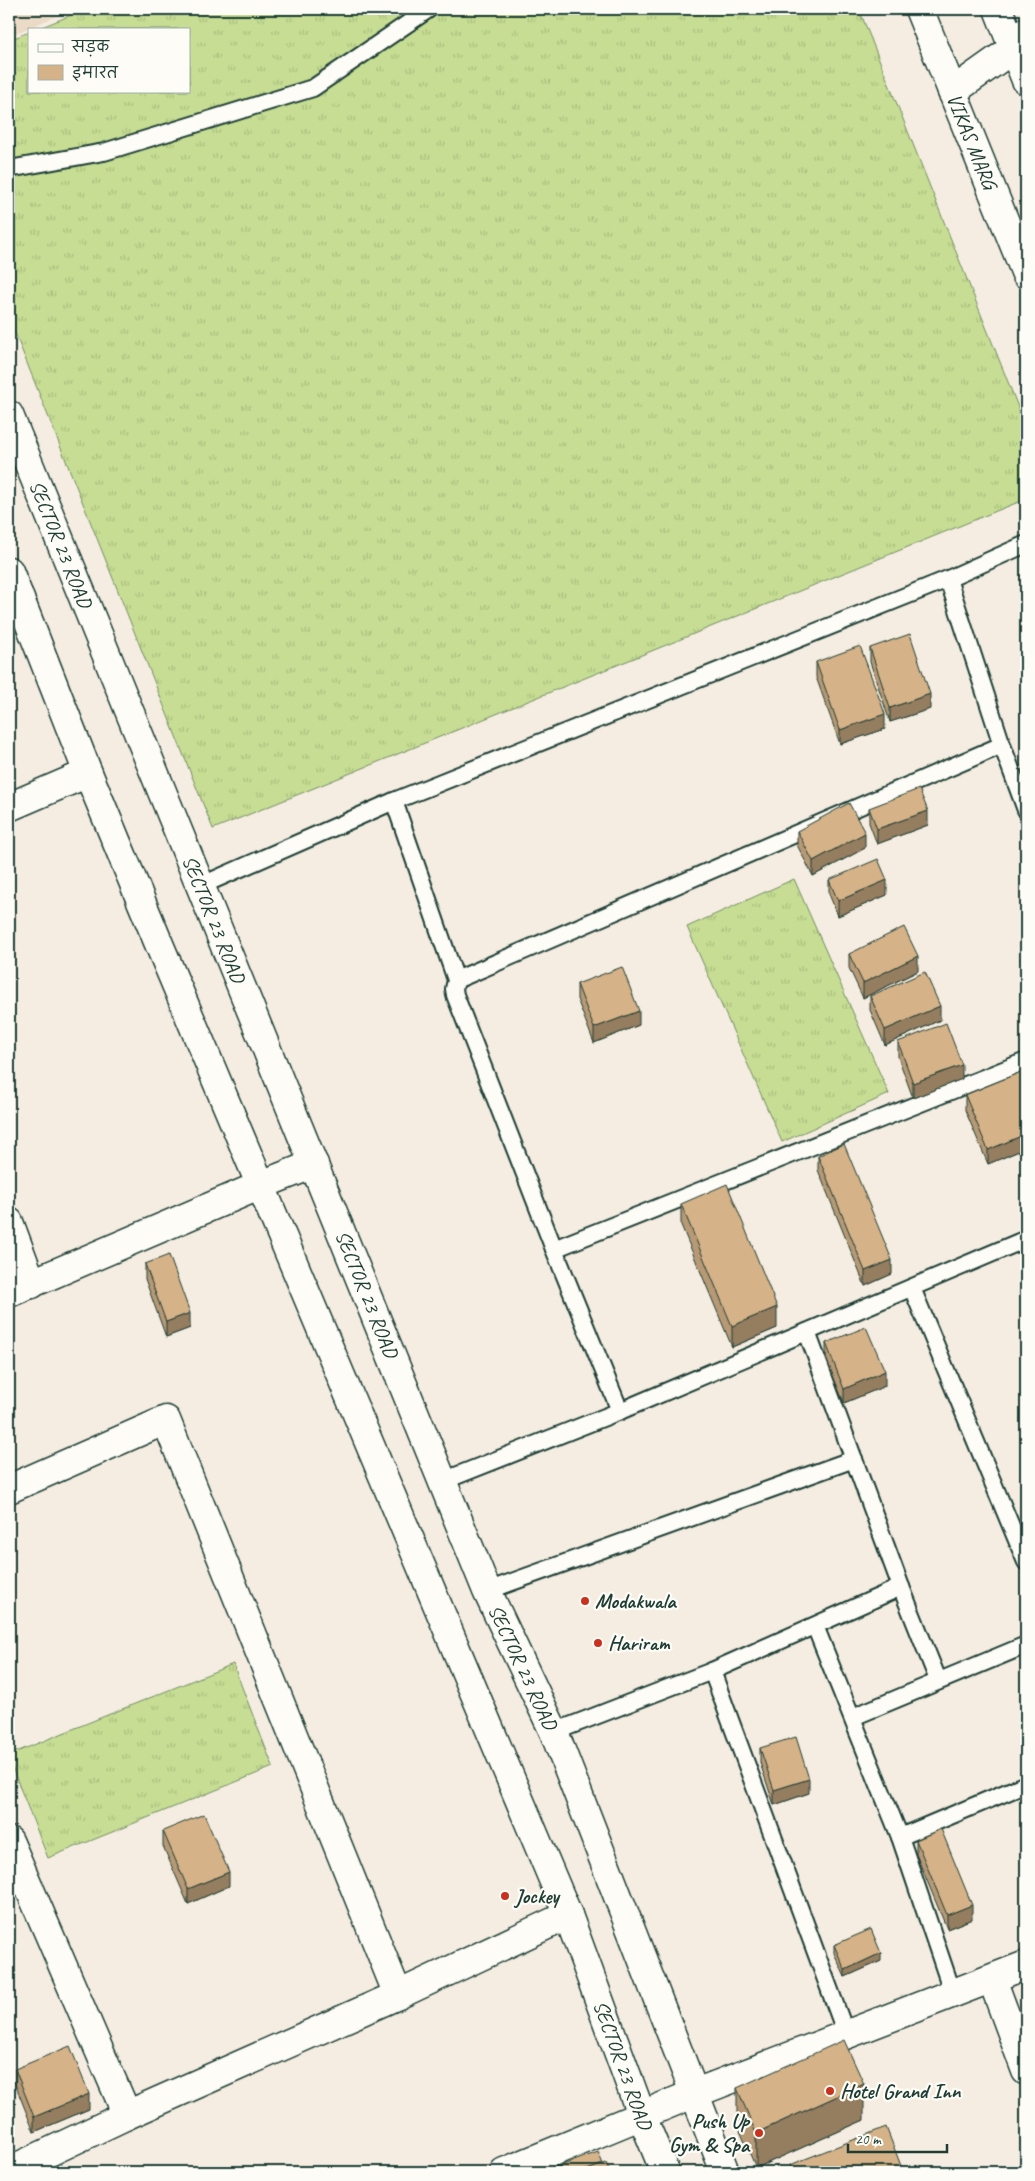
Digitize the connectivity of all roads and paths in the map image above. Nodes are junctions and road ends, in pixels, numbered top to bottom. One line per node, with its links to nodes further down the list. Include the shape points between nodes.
1 (429, 9): 7 (lane, via 313,88 104,152)
2 (919, 9): 6 (street, VIKAS MARG)
3 (998, 9): 4 (street)
4 (1020, 40): 5 (street); 6 (street)
5 (1026, 80)
6 (952, 92): 8 (street, VIKAS MARG)
7 (9, 169)
8 (1026, 274)
9 (9, 415): 18 (street, SECTOR 23 ROAD)
10 (1026, 544): 12 (lane)
11 (10, 578): 14 (street, SECTOR 23 ROAD)
12 (948, 579): 13 (lane); 15 (lane)
13 (1002, 744): 17 (lane); 19 (lane)
14 (88, 773): 16 (street); 22 (street, SECTOR 23 ROAD)
15 (394, 801): 18 (lane); 19 (lane)
16 (9, 807)
17 (1026, 810)
18 (200, 886): 21 (street, SECTOR 23 ROAD)
19 (456, 980): 25 (lane, via 455,995)
20 (1026, 1061): 25 (lane)
21 (314, 1164): 22 (street); 31 (street, SECTOR 23 ROAD)
22 (261, 1185): 27 (street); 45 (street, SECTOR 23 ROAD)
23 (9, 1222): 27 (street)
24 (1026, 1239): 26 (lane)
25 (554, 1249): 29 (lane)
26 (912, 1288): 28 (lane); 33 (lane)
27 (21, 1289)
28 (807, 1332): 29 (lane); 30 (lane)
29 (620, 1411): 31 (lane)
30 (854, 1459): 34 (lane); 35 (lane)
31 (443, 1481): 35 (street, SECTOR 23 ROAD)
32 (9, 1489): 49 (street, via 166,1420)
33 (1026, 1562)
34 (901, 1587): 36 (lane); 39 (lane)
35 (487, 1591): 41 (street, SECTOR 23 ROAD)
36 (816, 1626): 38 (lane); 40 (lane)
37 (1026, 1645): 39 (lane)
38 (712, 1671): 41 (lane); 50 (lane)
39 (938, 1680): 40 (lane)
40 (853, 1717): 43 (lane)
41 (554, 1732): 52 (street, SECTOR 23 ROAD)
42 (1026, 1784): 43 (lane)
43 (900, 1837): 48 (lane)
44 (9, 1840): 54 (street)
45 (568, 1915): 49 (street); 53 (street, SECTOR 23 ROAD)
46 (1026, 1966): 47 (street)
47 (992, 1980): 48 (street); 51 (street)
48 (953, 1994): 50 (street)
49 (398, 1995): 54 (street)
50 (846, 2034): 52 (street)
51 (1026, 2071)
52 (693, 2094): 53 (street); 58 (street, SECTOR 23 ROAD)
53 (641, 2114): 56 (street); 57 (street, SECTOR 23 ROAD)
54 (127, 2115): 55 (street)
55 (9, 2171)
56 (504, 2172)
57 (664, 2172)
58 (725, 2172)

